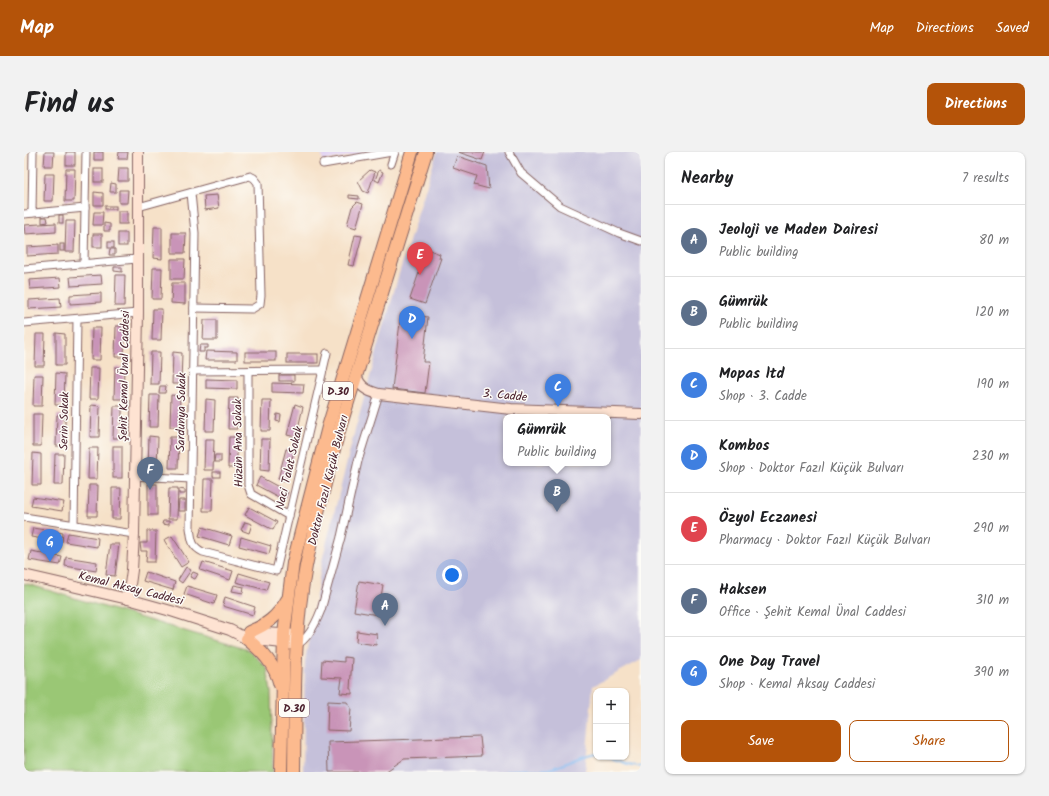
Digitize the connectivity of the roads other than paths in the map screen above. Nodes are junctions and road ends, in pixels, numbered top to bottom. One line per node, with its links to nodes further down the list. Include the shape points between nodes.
1 (33, 152): 13 (street)
2 (86, 152): 12 (street)
3 (138, 152): 11 (street, Şehit Kemal Ünal Caddesi)
4 (394, 152): 8 (street); 9 (street)
5 (412, 152): 40 (highway, Doktor Fazıl Küçük Bulvarı / D.30, via 318,463 293,563)
6 (426, 152): 27 (highway, Doktor Fazıl Küçük Bulvarı / D.30)
7 (509, 152): 15 (street, via 522,173 560,206)
8 (323, 164)
9 (391, 164)
10 (191, 193): 11 (street); 19 (street, Sardunya Sokak, via 195,233); 19 (street, via 250,176 258,183 260,304 252,308)
11 (138, 207): 16 (street, Şehit Kemal Ünal Caddesi)
12 (85, 208): 13 (street); 17 (street)
13 (32, 213): 14 (street)
14 (24, 214)
15 (641, 241)
16 (137, 259): 17 (street); 20 (street, Şehit Kemal Ünal Caddesi)
17 (84, 264): 18 (street)
18 (24, 269)
19 (194, 308): 25 (street, Sardunya Sokak)
20 (138, 313): 21 (street); 32 (street, Şehit Kemal Ünal Caddesi)
21 (77, 319): 22 (street); 36 (street, Serin Sokak)
22 (24, 323)
23 (327, 353): 24 (street, Naci Talat Sokak)
24 (323, 370): 26 (street); 34 (street, Naci Talat Sokak)
25 (194, 371): 26 (street); 33 (street, Sardunya Sokak)
26 (248, 371): 34 (street, Hüzün Ana Sokak, via 248,485 251,494)
27 (356, 375): 28 (street); 30 (highway, Doktor Fazıl Küçük Bulvarı / D.30)
28 (367, 391): 29 (street, 3. Cadde); 30 (street, via 352,397)
29 (379, 394): 31 (street, 3. Cadde, via 511,409); 44 (street, via 358,461 321,610 304,640)
30 (347, 406): 44 (highway, Doktor Fazıl Küçük Bulvarı / D.30, via 328,470 306,566)
31 (641, 414)
32 (135, 476): 33 (street); 37 (street, Şehit Kemal Ünal Caddesi)
33 (191, 479): 38 (street, Sardunya Sokak, via 190,528 192,542 197,549)
34 (289, 516): 38 (street, Naci Talat Sokak)
35 (24, 517): 36 (street)
36 (74, 524): 37 (street)
37 (134, 534): 41 (street, Şehit Kemal Ünal Caddesi)
38 (276, 571)
39 (24, 575): 41 (street, Kemal Aksay Caddesi)
40 (288, 597): 42 (highway, via 272,620); 43 (highway, Doktor Fazıl Küçük Bulvarı / D.30)
41 (128, 599): 42 (street, Kemal Aksay Caddesi)
42 (248, 635): 43 (street, Kemal Aksay Caddesi); 45 (highway, via 272,665)
43 (284, 639): 44 (street, Kemal Aksay Caddesi); 45 (highway, Doktor Fazıl Küçük Bulvarı / D.30)
44 (297, 640): 47 (highway, Doktor Fazıl Küçük Bulvarı / D.30)
45 (282, 698): 46 (highway, Doktor Fazıl Küçük Bulvarı / D.30)
46 (281, 772)
47 (294, 772)

